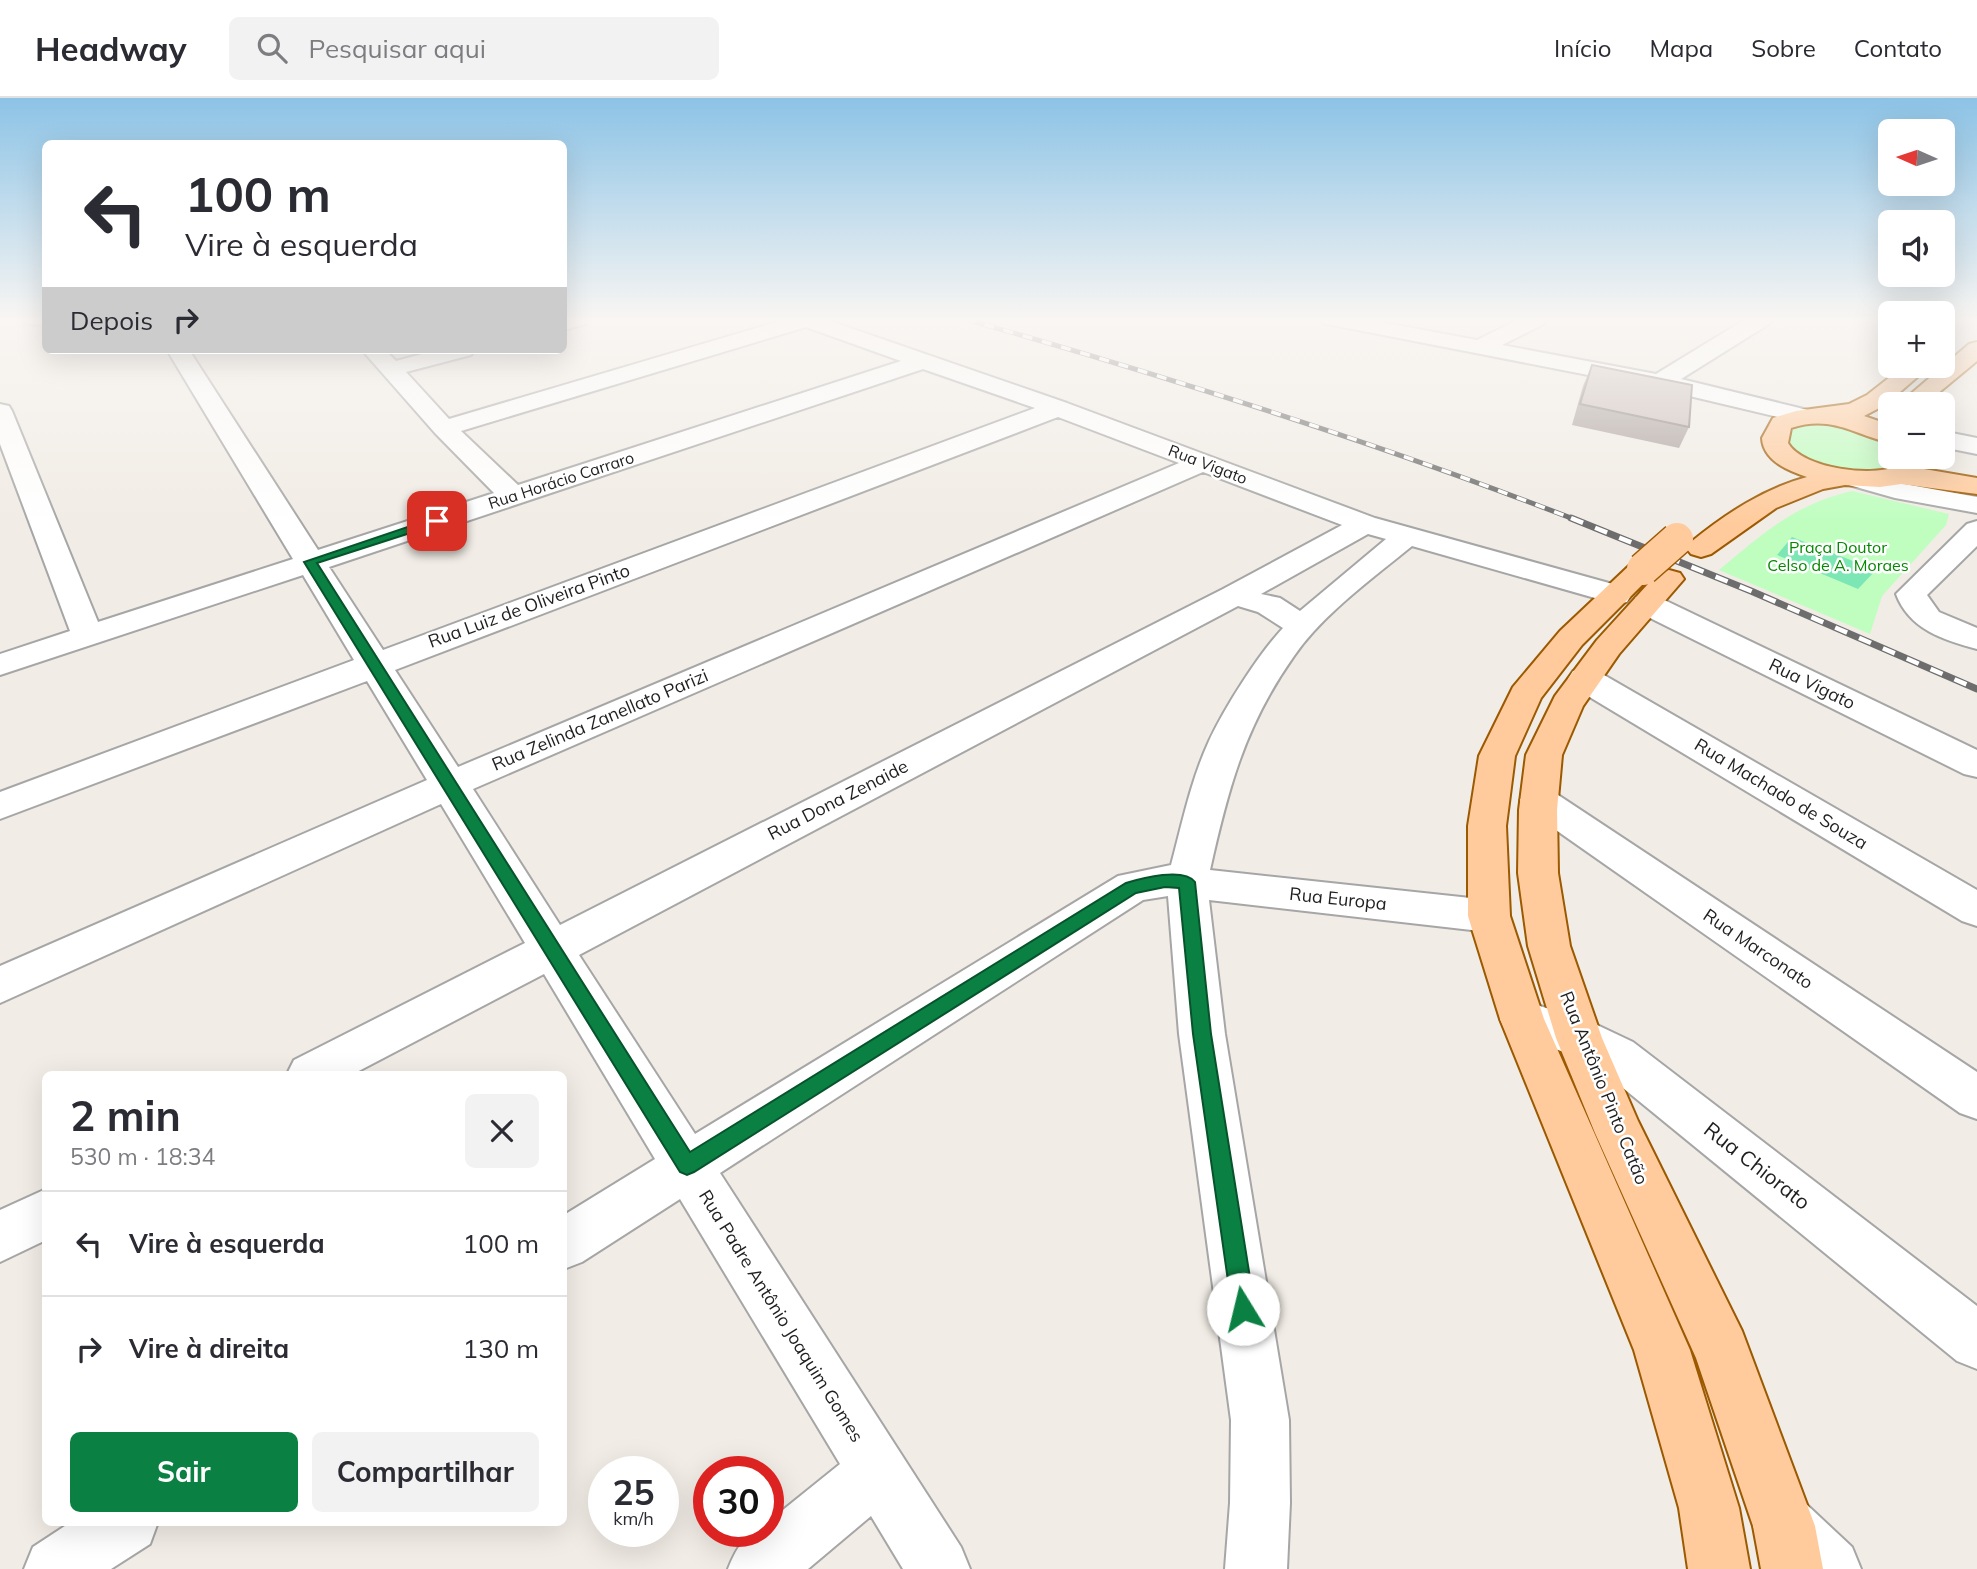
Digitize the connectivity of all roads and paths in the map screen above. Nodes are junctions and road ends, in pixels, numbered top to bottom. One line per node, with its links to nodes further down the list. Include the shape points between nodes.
1 (201, 388): 28 (street, Rua Padre Antônio Joaquim Gomes)
2 (408, 388): 12 (street)
3 (578, 388): 12 (street)
4 (842, 388): 22 (street, Rua Horácio Carraro)
5 (1000, 388): 8 (street, Rua Vigato)
6 (1683, 388): 10 (street)
7 (1891, 388): 10 (main road, via 1855,411)
8 (1058, 408): 16 (street, Rua Vigato); 34 (street, Rua Luiz de Oliveira Pinto)
9 (0, 411): 32 (street)
10 (1813, 416): 11 (main road); 15 (main road, via 1782,423 1775,443)
11 (1878, 427)
12 (444, 428): 22 (street)
13 (1955, 442): 14 (street)
14 (1977, 446)
15 (1783, 456): 20 (main road); 29 (main road, Rua Antônio Pinto Catão, via 1777,469 1761,483 1716,509)
16 (1203, 462): 25 (street, Rua Vigato); 38 (street, Rua Zelinda Zanellato Parizi)
17 (1955, 463): 18 (main road)
18 (1977, 469)
19 (1900, 471): 20 (main road); 21 (main road); 23 (street)
20 (1851, 479): 23 (street); 29 (main road, Rua Antônio Pinto Catão, via 1812,481 1784,492 1740,515)
21 (1977, 486)
22 (513, 496): 28 (street, Rua Horácio Carraro)
23 (1925, 496): 24 (street)
24 (1977, 505)
25 (1364, 524): 27 (street, Rua Vigato); 30 (street, Rua Dona Zenaide)
26 (1977, 530): 33 (street, via 1911,594 1922,615)
27 (1405, 538): 29 (street, Rua Vigato); 31 (street)
28 (310, 562): 32 (street, Rua Horácio Carraro); 34 (street, Rua Padre Antônio Joaquim Gomes)
29 (1659, 572): 36 (main road, Rua Antônio Pinto Catão); 37 (street, Rua Vigato); 43 (main road, Rua Antônio Pinto Catão, via 1571,638 1524,695 1497,756 1487,827)
30 (1234, 596): 31 (street, via 1269,605); 44 (street, Rua Dona Zenaide)
31 (1303, 626): 41 (street, via 1280,651 1227,741)
32 (87, 635): 35 (street, Rua Horácio Carraro)
33 (1977, 639)
34 (374, 664): 38 (street, Rua Padre Antônio Joaquim Gomes); 40 (street, Rua Luiz de Oliveira Pinto)
35 (0, 665)
36 (1585, 678): 39 (main road, Rua Antônio Pinto Catão, via 1567,704 1544,755); 42 (street, Rua Machado de Souza)
37 (1977, 765)
38 (449, 785): 44 (street, Rua Padre Antônio Joaquim Gomes); 45 (street, Rua Zelinda Zanellato Parizi)
39 (1539, 800): 47 (main road, Rua Antônio Pinto Catão, via 1538,873 1549,946); 49 (street, Rua Marconato)
40 (0, 806)
41 (1187, 882): 43 (street, Rua Europa); 50 (street, Rua Europa, via 1165,880 1132,887); 61 (street, via 1202,1034 1260,1420)
42 (1977, 910)
43 (1489, 916): 46 (main road, Rua Antônio Pinto Catão)
44 (552, 948): 48 (street, Rua Dona Zenaide); 50 (street, Rua Padre Antônio Joaquim Gomes)
45 (0, 985)
46 (1522, 1018): 47 (street, Rua Chiorato); 62 (main road, Rua Antônio Pinto Catão, via 1662,1350 1709,1508)
47 (1579, 1038): 54 (street, Rua Chiorato, via 1618,1056); 57 (main road, Rua Antônio Pinto Catão, via 1722,1351)
48 (316, 1071)
49 (1977, 1098)
50 (687, 1165): 53 (street, Rua Europa); 55 (street, Rua Padre Antônio Joaquim Gomes)
51 (42, 1215): 52 (street)
52 (0, 1237)
53 (567, 1242)
54 (1977, 1340)
55 (878, 1471): 59 (street); 60 (street, Rua Padre Antônio Joaquim Gomes)
56 (122, 1526): 58 (street)
57 (1788, 1547): 63 (street)
58 (55, 1569)
59 (759, 1569)
60 (939, 1569)
61 (1256, 1569)
62 (1719, 1569)
63 (1830, 1569)

